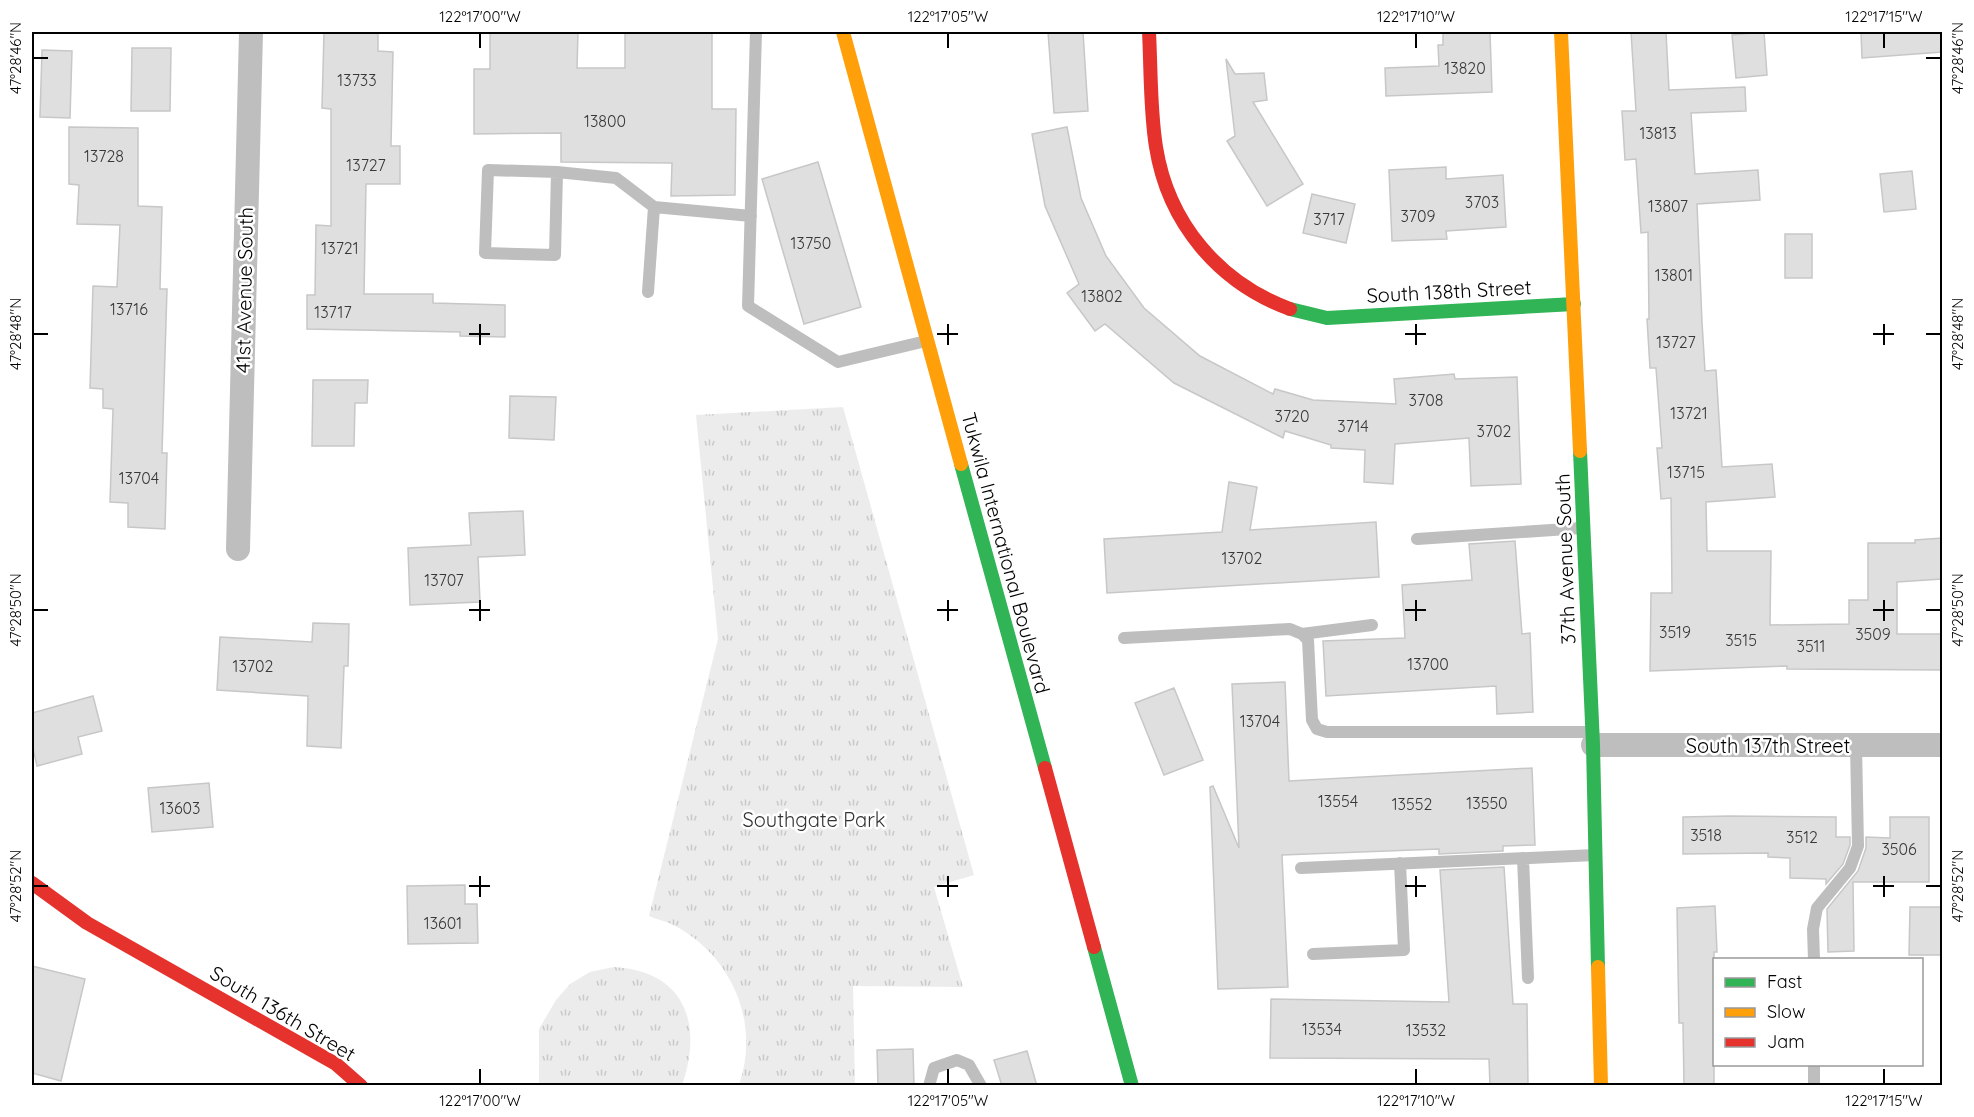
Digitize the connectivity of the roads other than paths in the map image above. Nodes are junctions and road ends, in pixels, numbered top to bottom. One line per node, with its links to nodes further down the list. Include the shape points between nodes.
1 (250, 32): 14 (street, 41st Avenue South)
2 (756, 32): 8 (lane)
3 (843, 32): 11 (street, Tukwila International Boulevard)
4 (1149, 32): 10 (street, South 138th Street, via 1156,148 1174,206 1200,249 1241,285 1288,309 1327,318)
5 (1560, 32): 10 (street, 37th Avenue South)
6 (557, 172): 6 (lane, via 488,170 485,253 555,255); 7 (lane, via 616,178)
7 (654, 207): 8 (lane); 9 (lane)
8 (751, 216): 11 (lane, via 748,306 838,362)
9 (648, 292)
10 (1574, 304): 12 (street, 37th Avenue South)
11 (928, 341): 33 (street, Tukwila International Boulevard)
12 (1583, 528): 13 (lane); 18 (street, 37th Avenue South)
13 (1418, 539)
14 (238, 549)
15 (1372, 625): 16 (lane)
16 (1302, 634): 17 (lane, via 1290,629); 18 (lane, via 1308,640 1312,720 1317,729)
17 (1124, 638)
18 (1592, 738): 19 (street, South 137th Street); 21 (street, 37th Avenue South)
19 (1856, 745): 20 (street, South 137th Street); 27 (lane, via 1858,846 1850,868 1817,908)
20 (1942, 745)
21 (1596, 855): 22 (lane); 34 (street, 37th Avenue South)
22 (1523, 858): 23 (lane); 28 (lane)
23 (1400, 863): 24 (lane); 26 (lane, via 1404,950)
24 (1301, 868)
25 (32, 883): 30 (street, South 136th Street, via 87,922 336,1064)
26 (1313, 954)
27 (1814, 958)
28 (1528, 978)
29 (1814, 1066): 35 (lane)
30 (361, 1086)
31 (929, 1086): 32 (lane, via 934,1068 957,1060 969,1065)
32 (981, 1086)
33 (1132, 1086)
34 (1601, 1086)
35 (1814, 1086)

